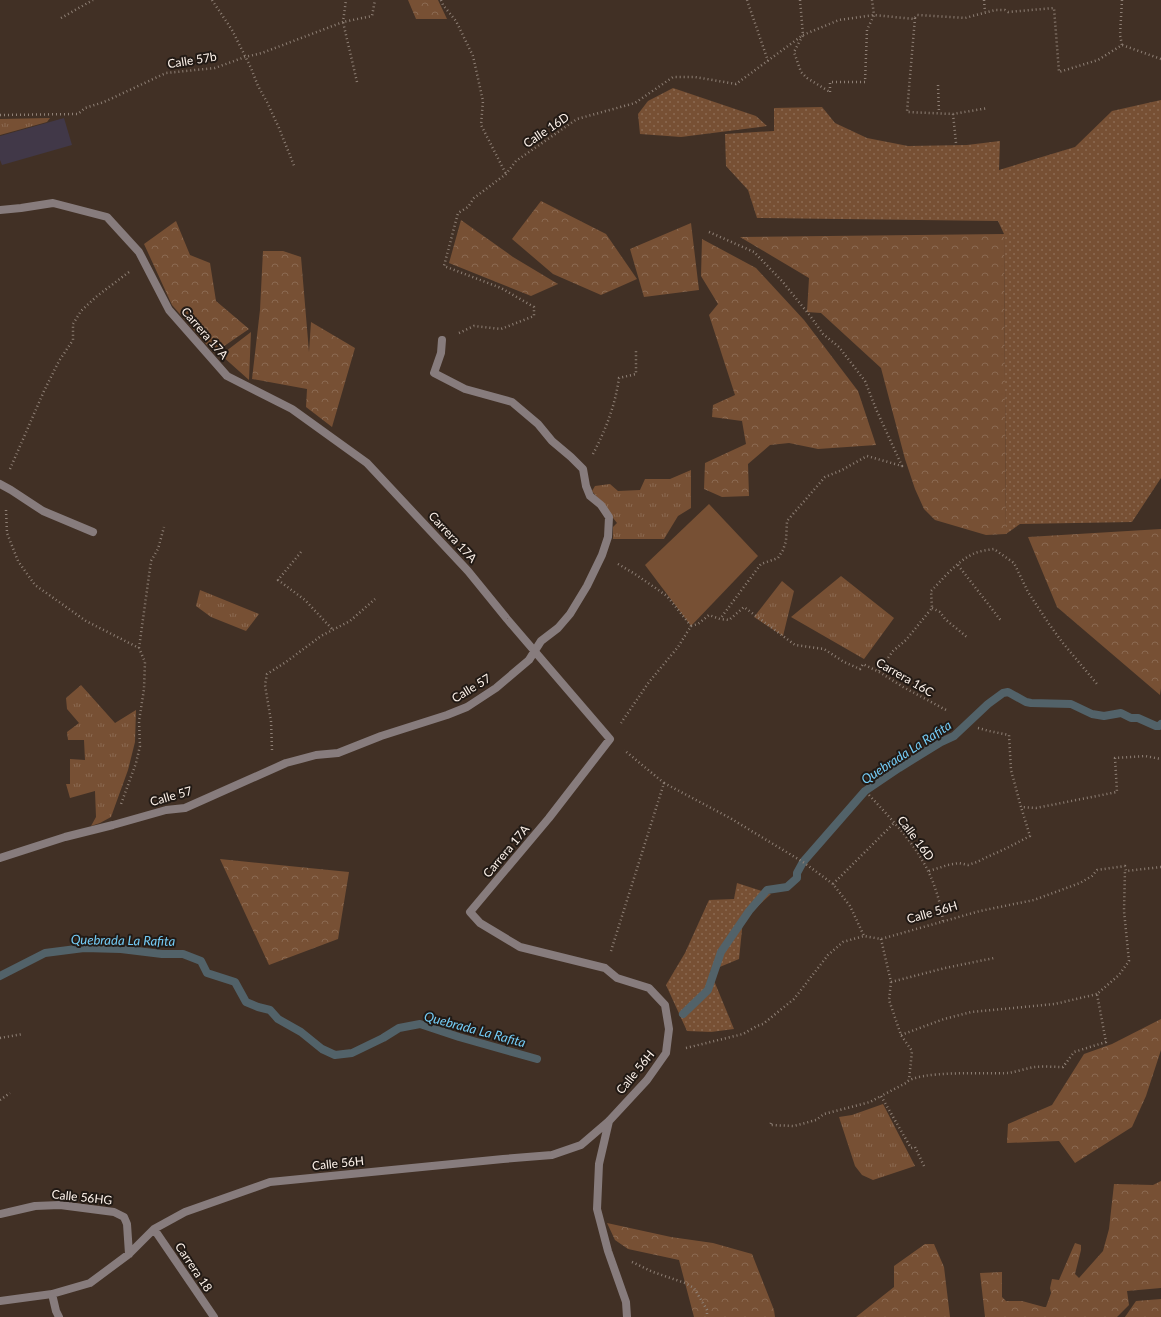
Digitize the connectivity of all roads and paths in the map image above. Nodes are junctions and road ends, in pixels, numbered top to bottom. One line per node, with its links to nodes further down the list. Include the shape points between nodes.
1 (92, 0): 14 (path)
2 (212, 0): 18 (path, via 232,30)
3 (346, 0): 15 (path)
4 (375, 0): 15 (path, Calle 57b, via 372,16)
5 (441, 0): 29 (path, via 456,21 473,56 483,100 481,125)
6 (747, 0): 20 (path)
7 (800, 0): 16 (path)
8 (872, 0): 12 (path)
9 (984, 0): 11 (path)
10 (1122, 0): 17 (path)
11 (985, 12): 13 (path, Calle 16D, via 965,18 917,15); 17 (path, Calle 16D, via 1054,8 1059,72 1098,60)
12 (874, 15): 13 (path, Calle 16D, via 914,19); 16 (path, Calle 16D, via 839,20); 16 (path, via 867,30 865,82 830,82 830,92 801,72 794,52)
13 (915, 17): 24 (path, via 907,112)
14 (61, 18)
15 (343, 22): 18 (path, Calle 57b); 21 (path)
16 (803, 35): 20 (path, Calle 16D)
17 (1122, 45): 19 (path)
18 (245, 57): 26 (path, Calle 57b, via 215,68 166,72 104,102 84,108 78,114); 28 (path)
19 (1161, 59)
20 (768, 61): 29 (path, Calle 16D, via 736,84 695,77 673,77 635,103 577,119 516,161)
21 (357, 82)
22 (938, 85): 24 (path)
23 (988, 108): 25 (path)
24 (939, 113): 25 (path)
25 (953, 114): 27 (path)
26 (0, 115)
27 (956, 143)
28 (295, 168)
29 (506, 174): 33 (path, Calle 16D, via 458,213 444,266 502,288 534,306 534,316 501,329 474,326)
30 (0, 210): 32 (street, Carrera 17A, via 53,203 107,217 139,252)
31 (709, 232): 45 (path, via 754,252 782,281 823,334 838,347 865,381 902,466 867,456 825,477 787,521 786,540 778,558 761,564)
32 (147, 268): 36 (path, via 140,264 81,311 73,324 73,340 59,361 13,464); 51 (street, Carrera 17A, via 170,310 227,376 292,409 367,464 468,571)
33 (442, 340): 35 (street, via 441,353 434,373 465,389 512,402)
34 (636, 351): 35 (path, via 636,374 620,378 609,421)
35 (583, 469): 41 (street, Calle 57, via 590,496 601,505 609,517 608,537)
36 (0, 485): 37 (street)
37 (9, 489): 39 (street, via 43,511); 50 (path, via 6,509 7,533 18,561 35,585 86,621)
38 (164, 527): 50 (path, via 158,549 151,561)
39 (93, 532)
40 (301, 552): 48 (path, via 278,580 305,600)
41 (602, 555): 47 (path, via 667,596); 51 (street, Calle 57, via 570,614 558,628 541,641)
42 (958, 565): 44 (path, via 931,592); 46 (path); 53 (path, via 974,553 994,549 1014,563 1028,592 1049,624)
43 (375, 599): 48 (path, via 350,621)
44 (932, 608): 49 (path, via 940,612); 52 (path, via 906,640 893,651)
45 (720, 619): 47 (path, Carrera 16C, via 709,615); 52 (path, Carrera 16C, via 729,620 744,607 795,645 824,649 860,669 863,664)
46 (1002, 622)
47 (691, 626): 56 (path)
48 (333, 630): 57 (path, via 267,674)
49 (968, 638)
50 (139, 648): 63 (path, via 145,662 139,721 140,746)
51 (534, 652): 56 (street, Carrera 17A); 63 (street, Calle 57, via 529,660 496,688 467,707 381,736 338,754 316,755 286,763 185,808 166,810)
52 (879, 671): 54 (path, Carrera 16C)
53 (1097, 684)
54 (948, 711)
55 (978, 728): 61 (path, via 1009,735 1011,770)
56 (610, 739): 59 (path); 69 (street, Carrera 17A, via 549,818)
57 (272, 753)
58 (1161, 759): 61 (path, via 1145,756 1115,758 1117,792 1036,808)
59 (664, 783): 68 (path, via 803,862); 74 (path)
60 (869, 795): 62 (path, Calle 16D)
61 (1021, 807): 67 (path, via 1030,836 977,862 948,865)
62 (894, 823): 67 (path, Calle 16D); 68 (path)
63 (113, 825): 64 (street, Calle 57)
64 (0, 858)
65 (1125, 866): 66 (path, Calle 56H, via 1126,871); 70 (path, Calle 56H, via 1097,870 1080,883 1034,900); 76 (path, via 1124,911 1129,961 1119,975)
66 (1161, 867)
67 (929, 871): 70 (path, Calle 16D, via 939,895)
68 (833, 884): 71 (path, via 850,906)
69 (470, 912): 74 (street, Calle 56H, via 480,923 520,947)
70 (943, 921): 72 (path, Calle 56H)
71 (864, 936): 72 (path, Calle 56H); 80 (path, Calle 56H, via 843,942 828,955 794,999 763,1024 743,1034)
72 (881, 939): 75 (path)
73 (994, 958): 75 (path)
74 (605, 968): 80 (street, Calle 56H, via 617,978 649,988 665,1005 669,1029)
75 (891, 982): 78 (path, via 889,1000)
76 (1097, 994): 78 (path, via 1055,1004 971,1012); 81 (path, via 1106,1042 1074,1052 1063,1067 1036,1067 1009,1073 948,1074)
77 (24, 1034): 79 (path)
78 (901, 1035): 81 (path, via 912,1051)
79 (0, 1038)
80 (666, 1053): 85 (street, Calle 56H, via 648,1080)
81 (909, 1080): 83 (path)
82 (10, 1093): 84 (path)
83 (881, 1096): 86 (path, via 870,1102 824,1114 816,1120 794,1126 770,1125); 87 (path, via 911,1148 915,1147)
84 (0, 1100)
85 (609, 1121): 89 (street, Calle 56H, via 581,1145 552,1155 270,1182 185,1212); 90 (street, via 599,1164 597,1209)
86 (772, 1123)
87 (924, 1166)
88 (0, 1214): 91 (street, Calle 56HG, via 35,1206 60,1204 114,1212 124,1217 127,1224)
89 (154, 1229): 91 (street, Calle 56H); 95 (street, Carrera 18)
90 (608, 1251): 96 (street, via 626,1302); 97 (path, via 652,1272 685,1282 694,1288 707,1310)
91 (129, 1254): 92 (street, Calle 56H, via 90,1282)
92 (52, 1294): 93 (street, Calle 56H); 94 (street)
93 (0, 1301)
94 (59, 1317)
95 (214, 1317)
96 (627, 1317)
97 (707, 1317)

